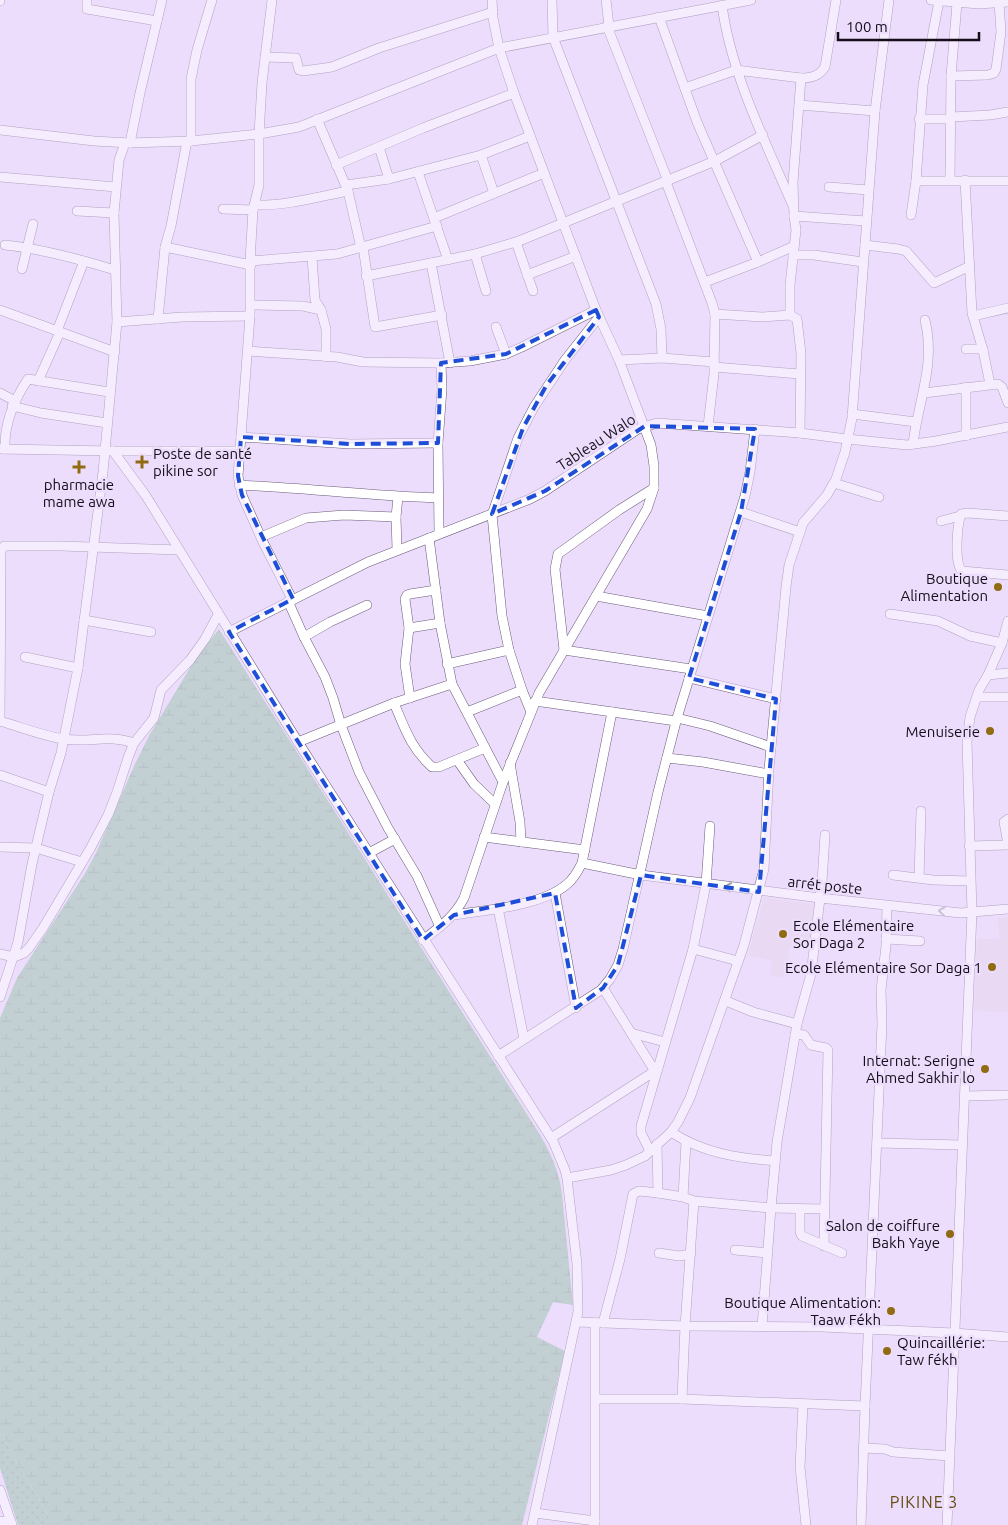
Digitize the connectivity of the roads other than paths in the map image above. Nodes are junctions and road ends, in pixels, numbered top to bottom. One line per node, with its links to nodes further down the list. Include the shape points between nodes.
1 (87, 0): 17 (street, via 87,10)
2 (162, 0): 17 (street)
3 (212, 0): 37 (street, via 191,79)
4 (272, 0): 21 (street)
5 (492, 0): 15 (street)
6 (552, 0): 19 (street)
7 (606, 0): 18 (street)
8 (751, 0): 14 (street)
9 (836, 0): 24 (street, via 825,67 816,76)
10 (889, 0): 28 (street)
11 (935, 0): 12 (street); 32 (street)
12 (955, 2): 13 (street); 23 (street)
13 (1004, 2): 23 (street, via 994,73)
14 (726, 3): 16 (street); 22 (street, via 729,46)
15 (493, 12): 20 (street); 21 (street, via 379,48 332,67 303,71 299,70 296,58)
16 (659, 17): 18 (street); 25 (street)
17 (157, 21): 38 (street)
18 (608, 26): 19 (street); 49 (street)
19 (553, 37): 20 (street); 57 (street)
20 (498, 48): 26 (street); 30 (street)
21 (265, 57): 34 (street)
22 (736, 70): 24 (street); 25 (street); 36 (street)
23 (951, 76): 31 (street)
24 (801, 78): 27 (street)
25 (685, 88): 41 (street)
26 (514, 94): 35 (street); 39 (street)
27 (799, 105): 28 (street); 58 (street)
28 (875, 112): 55 (street)
29 (1008, 112): 31 (street)
30 (317, 118): 34 (street, via 299,126); 42 (street)
31 (950, 118): 32 (street); 47 (street)
32 (920, 119): 50 (street)
33 (0, 130): 38 (street)
34 (259, 134): 37 (street); 59 (street, via 260,172)
35 (530, 136): 40 (street); 44 (street)
36 (763, 136): 41 (street); 58 (street)
37 (189, 141): 38 (street); 73 (street)
38 (128, 143): 52 (street, via 119,160)
39 (379, 147): 42 (street); 46 (street)
40 (481, 155): 43 (street); 56 (street)
41 (715, 161): 49 (street); 81 (street)
42 (336, 165): 54 (street)
43 (418, 172): 46 (street); 66 (street)
44 (544, 173): 56 (street); 68 (street)
45 (0, 177): 52 (street)
46 (389, 178): 54 (street)
47 (950, 180): 48 (street); 50 (street)
48 (965, 180): 51 (street); 85 (street)
49 (667, 181): 57 (street); 90 (street)
50 (916, 181): 63 (street)
51 (1008, 181)
52 (116, 186): 62 (street)
53 (829, 187): 55 (street)
54 (347, 188): 59 (street, via 304,200); 74 (street)
55 (868, 190): 65 (street)
56 (494, 193): 66 (street)
57 (616, 202): 68 (street); 114 (street, via 656,304)
58 (793, 206): 64 (street)
59 (254, 207): 60 (street); 83 (street)
60 (223, 209)
61 (77, 211): 62 (street)
62 (114, 212): 87 (street)
63 (911, 215)
64 (794, 216): 65 (street); 75 (street)
65 (866, 221): 70 (street)
66 (435, 222): 74 (street); 79 (street)
67 (33, 224): 72 (street)
68 (565, 224): 69 (street); 77 (street)
69 (516, 242): 76 (street); 88 (street)
70 (865, 244): 82 (street); 85 (street, via 906,251 936,285)
71 (5, 245): 72 (street)
72 (27, 247): 80 (street); 86 (street)
73 (165, 247): 83 (street); 103 (street)
74 (362, 247): 78 (street); 89 (street)
75 (793, 250): 81 (street); 82 (street); 100 (street)
76 (475, 254): 79 (street); 91 (street)
77 (576, 256): 88 (street); 97 (street)
78 (312, 257): 83 (street); 96 (street, via 315,300)
79 (448, 260): 84 (street)
80 (84, 261): 87 (street); 107 (street)
81 (758, 262): 90 (street)
82 (863, 262): 127 (street)
83 (250, 263): 93 (street)
84 (431, 263): 89 (street); 99 (street)
85 (970, 266): 102 (street)
86 (22, 269)
87 (115, 270): 105 (street)
88 (527, 275): 92 (street)
89 (366, 276): 99 (street, via 375,327)
90 (705, 282): 98 (street)
91 (486, 291)
92 (533, 291)
93 (251, 305): 96 (street, via 303,306); 101 (street)
94 (1008, 308): 102 (street)
95 (0, 310): 107 (street)
96 (321, 310): 113 (street, via 326,328)
97 (598, 314): 112 (street); 115 (street); 150 (street, via 534,407 518,438)
98 (715, 314): 100 (street); 117 (street)
99 (442, 315): 116 (street)
100 (790, 315): 118 (street, via 799,323)
101 (250, 316): 103 (street); 110 (street)
102 (973, 316): 109 (street)
103 (158, 319): 105 (street)
104 (925, 320): 124 (street, via 930,356)
105 (117, 322): 111 (street)
106 (496, 327): 112 (street)
107 (58, 332): 111 (street); 119 (street)
108 (966, 349): 109 (street)
109 (983, 349): 120 (street)
110 (248, 351): 113 (street); 136 (street)
111 (115, 352): 122 (street)
112 (506, 354): 116 (street)
113 (326, 357): 116 (street, via 363,362)
114 (662, 358): 115 (street); 117 (street)
115 (619, 360): 130 (street)
116 (446, 363): 138 (street)
117 (714, 364): 118 (street); 131 (street)
118 (800, 374): 134 (street)
119 (38, 381): 122 (street); 126 (street, via 28,379)
120 (990, 384): 121 (street); 125 (street, via 1002,387)
121 (966, 387): 124 (street); 135 (street)
122 (109, 392): 129 (street)
123 (0, 393): 126 (street)
124 (924, 393): 128 (street)
125 (1008, 402)
126 (14, 403): 129 (street, via 41,413); 140 (street)
127 (852, 414): 128 (street); 137 (street)
128 (916, 422): 139 (street)
129 (107, 423): 141 (street)
130 (645, 426): 131 (street, Tableau Walo); 145 (street, via 653,455); 150 (street, Tableau Walo, via 545,492)
131 (708, 426): 133 (street, Tableau Walo)
132 (1008, 427): 135 (street, Tableau Walo)
133 (755, 429): 134 (street, Tableau Walo); 149 (street)
134 (800, 433): 137 (street, Tableau Walo)
135 (966, 436): 139 (street, Tableau Walo)
136 (241, 437): 138 (street, via 350,444); 142 (street)
137 (847, 440): 139 (street, Tableau Walo); 143 (street)
138 (438, 443): 148 (street)
139 (913, 444)
140 (2, 449): 141 (street)
141 (109, 451): 142 (street); 159 (street); 160 (street, via 146,496)
142 (240, 451): 144 (street)
143 (834, 483): 147 (street); 155 (street, via 806,518)
144 (239, 485): 146 (street); 157 (street)
145 (654, 488): 164 (street, via 647,509); 179 (street, via 558,554 555,569)
146 (398, 497): 148 (street); 153 (street)
147 (879, 497)
148 (438, 498): 156 (street)
149 (741, 512): 155 (street); 169 (street)
150 (492, 515): 156 (street, Tableau Walo); 178 (street, via 502,616)
151 (960, 516): 152 (street, via 968,513); 154 (street); 162 (street, via 960,570)
152 (1008, 516)
153 (396, 517): 157 (street, via 306,518); 161 (street)
154 (941, 521)
155 (800, 532): 192 (street, via 787,574)
156 (439, 534): 158 (street, Tableau Walo)
157 (261, 537): 165 (street)
158 (429, 538): 161 (street, Tableau Walo); 163 (street)
159 (93, 547): 160 (street); 170 (street); 199 (street, via 7,545 2,548)
160 (179, 550): 168 (street)
161 (397, 550): 165 (street, Tableau Walo)
162 (1008, 575)
163 (436, 590): 172 (street); 173 (street, via 407,595)
164 (596, 596): 169 (street); 179 (street)
165 (290, 600): 175 (street, Tableau Walo); 176 (street)
166 (367, 605): 176 (street)
167 (890, 614): 177 (street, via 938,621 970,636)
168 (218, 615): 175 (street); 203 (street, via 190,660 161,690 150,726)
169 (708, 616): 183 (street)
170 (84, 620): 174 (street); 182 (street)
171 (1008, 621): 177 (street)
172 (440, 623): 173 (street); 181 (street)
173 (409, 628): 191 (street, via 405,664)
174 (151, 632)
175 (229, 632): 202 (street)
176 (304, 637): 200 (street, via 334,698)
177 (1002, 642): 185 (street)
178 (509, 650): 181 (street); 188 (street)
179 (564, 650): 183 (street); 193 (street)
180 (25, 657): 182 (street)
181 (447, 664): 187 (street)
182 (78, 668): 201 (street)
183 (692, 669): 186 (street)
184 (1008, 673): 185 (street)
185 (988, 675): 189 (street)
186 (689, 678): 192 (street); 198 (street)
187 (452, 684): 191 (street); 195 (street)
188 (522, 690): 195 (street); 196 (street)
189 (977, 697): 190 (street); 222 (street, via 967,742)
190 (1008, 697)
191 (410, 698): 194 (street)
192 (776, 699): 204 (street)
193 (535, 701): 196 (street); 197 (street)
194 (394, 703): 200 (street); 207 (street, via 407,734 426,762 436,768)
195 (467, 712): 205 (street)
196 (531, 712): 208 (street)
197 (612, 712): 198 (street); 225 (street)
198 (677, 720): 204 (street, via 710,726); 206 (street)
199 (0, 721): 201 (street)
200 (341, 725): 202 (street); 219 (street, via 359,772)
201 (64, 739): 203 (street, via 118,738); 212 (street)
202 (298, 742): 226 (street)
203 (134, 743): 227 (street, via 108,815)
204 (771, 747): 209 (street)
205 (485, 748): 207 (street); 211 (street)
206 (667, 758): 209 (street); 229 (street)
207 (457, 760): 213 (street, via 474,784)
208 (510, 762): 211 (street); 220 (street)
209 (769, 774): 234 (street, via 766,848)
210 (0, 775): 212 (street)
211 (503, 782): 213 (street)
212 (49, 792): 224 (street)
213 (495, 804): 218 (street)
214 (920, 811): 231 (street)
215 (1008, 819): 221 (street, via 1004,822)
216 (710, 826): 233 (street)
217 (825, 835): 236 (street)
218 (484, 837): 220 (street); 241 (street, via 464,898)
219 (395, 839): 226 (street); 242 (street, via 417,876)
220 (521, 842): 225 (street)
221 (1008, 845): 222 (street)
222 (969, 846): 232 (street)
223 (0, 847): 224 (street)
224 (36, 848): 227 (street); 248 (street)
225 (585, 850): 228 (street)
226 (369, 852): 244 (street)
227 (82, 862): 248 (street, via 29,948)
228 (582, 863): 229 (street, arrét poste); 235 (street, via 567,884)
229 (640, 875): 233 (street, arrét poste); 250 (street, via 618,965)
230 (893, 875): 231 (street)
231 (919, 878): 232 (street)
232 (970, 881): 240 (street)
233 (706, 884): 234 (street, arrét poste, one-way to 233); 246 (street)
234 (759, 892): 236 (street, arrét poste); 249 (street)
235 (555, 893): 238 (street); 253 (street)
236 (820, 898): 237 (street, arrét poste); 254 (street, via 810,980)
237 (887, 906): 240 (street, arrét poste, one-way to 237); 243 (street)
238 (498, 908): 241 (street); 257 (street)
239 (1008, 909): 240 (street, arrét poste)
240 (972, 912): 262 (street)
241 (454, 915): 242 (street)
242 (440, 927): 244 (street)
243 (886, 939): 245 (street); 266 (street, via 881,990)
244 (423, 940): 259 (street)
245 (920, 941)
246 (693, 949): 249 (street); 258 (street)
247 (0, 954): 248 (street)
248 (14, 957): 251 (street)
249 (738, 962): 252 (street)
250 (603, 988): 253 (street); 255 (street)
251 (0, 997)
252 (726, 1001): 254 (street); 263 (street, via 690,1098)
253 (576, 1008): 257 (street)
254 (797, 1024): 256 (street)
255 (631, 1033): 258 (street); 260 (street)
256 (795, 1034): 270 (street); 277 (street, via 804,1035 811,1045 828,1050)
257 (524, 1039): 259 (street)
258 (665, 1042): 260 (street)
259 (498, 1056): 264 (street)
260 (655, 1072): 264 (street); 269 (street, via 640,1129)
261 (1008, 1095): 262 (street)
262 (965, 1096): 268 (street)
263 (671, 1132): 265 (street); 267 (street)
264 (551, 1138): 271 (street)
265 (686, 1142): 270 (street, via 714,1153); 273 (street)
266 (878, 1143): 268 (street); 288 (street)
267 (657, 1144): 269 (street); 272 (street)
268 (962, 1145): 289 (street)
269 (650, 1151): 271 (street, via 626,1165)
270 (776, 1161): 275 (street)
271 (567, 1178): 284 (street, via 578,1278)
272 (658, 1193): 273 (street); 285 (street, via 640,1191 633,1194 620,1259)
273 (682, 1197): 274 (street)
274 (694, 1201): 275 (street); 283 (street)
275 (771, 1208): 276 (street); 281 (street)
276 (800, 1209): 277 (street); 278 (street, via 800,1232)
277 (824, 1209): 278 (street)
278 (824, 1246): 282 (street)
279 (735, 1250): 281 (street)
280 (659, 1253): 283 (street)
281 (768, 1253): 287 (street)
282 (842, 1253)
283 (691, 1254): 286 (street)
284 (577, 1322): 285 (street); 298 (street)
285 (599, 1323): 286 (street); 291 (street)
286 (685, 1326): 287 (street); 292 (street)
287 (762, 1327): 288 (street)
288 (869, 1329): 289 (street); 294 (street)
289 (954, 1333): 290 (street); 296 (street)
290 (1008, 1337)
291 (596, 1399): 292 (street); 301 (street)
292 (682, 1399): 293 (street)
293 (803, 1404): 294 (street); 303 (street, via 800,1467)
294 (865, 1406): 295 (street)
295 (863, 1448): 296 (street); 304 (street)
296 (950, 1456): 305 (street)
297 (0, 1490): 300 (street)
298 (535, 1513): 301 (street); 302 (street)
299 (0, 1521): 300 (street)
300 (12, 1523)
301 (595, 1523)
302 (532, 1525)
303 (806, 1525)
304 (861, 1525)
305 (947, 1525)

